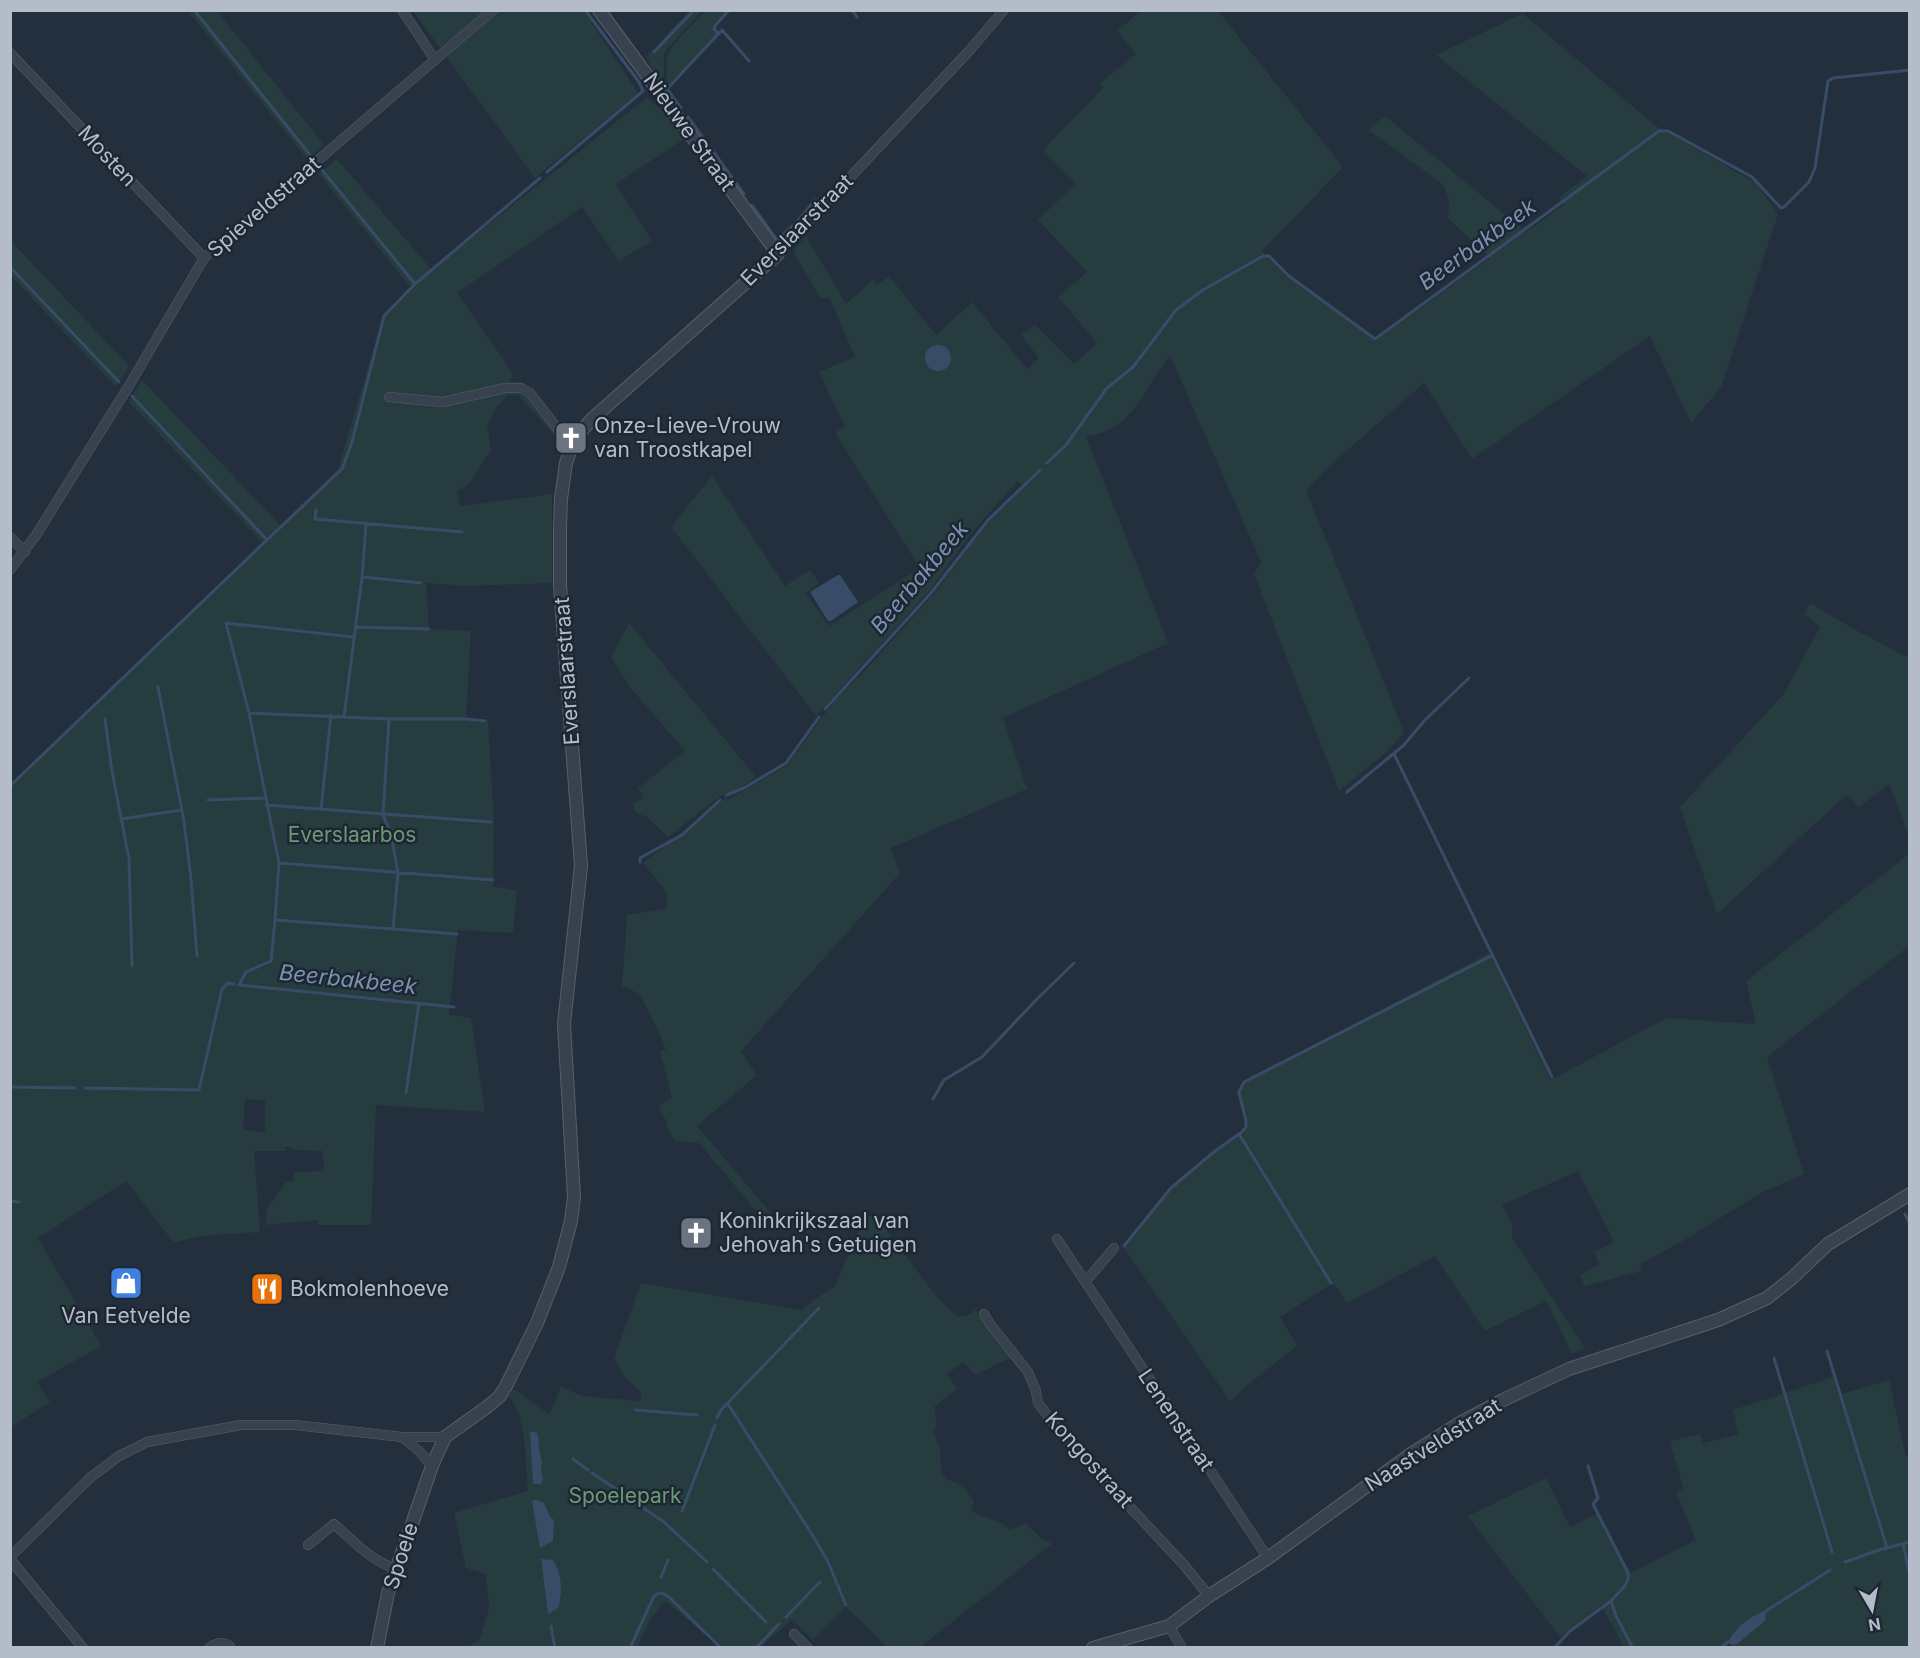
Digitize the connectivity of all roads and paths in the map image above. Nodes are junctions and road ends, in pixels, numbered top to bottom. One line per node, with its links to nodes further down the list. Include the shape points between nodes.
1 (402, 10): 6 (street)
2 (494, 10): 6 (street, Spieveldstraat)
3 (599, 10): 7 (street, Nieuwe Straat)
4 (1004, 10): 7 (street, Everslaarstraat)
5 (10, 53): 8 (street, Mosten)
6 (435, 60): 8 (street, Spieveldstraat)
7 (778, 254): 10 (street, Everslaarstraat)
8 (204, 258): 14 (street, Spieveldstraat)
9 (389, 397): 11 (street, via 443,402 521,388 530,393)
10 (583, 429): 11 (street); 12 (street, Everslaarstraat)
11 (561, 433): 12 (street)
12 (571, 448): 22 (street, Everslaarstraat, via 561,499 559,557 581,866 564,1024 574,1197 571,1221 559,1267 537,1323 504,1390)
13 (10, 537): 14 (street)
14 (25, 552): 15 (street, Spieveldstraat)
15 (10, 570)
16 (1910, 1194): 26 (street, Naastveldstraat, via 1828,1244 1780,1289 1754,1306 1569,1369 1460,1423)
17 (1057, 1239): 19 (street, Lenenstraat)
18 (1114, 1248): 19 (street)
19 (1086, 1281): 26 (street, Lenenstraat)
20 (984, 1314): 28 (street, Kongostraat, via 1028,1372 1038,1403 1061,1433)
21 (402, 1437): 22 (street); 23 (street); 25 (street, via 296,1425 241,1425 147,1442 91,1477)
22 (445, 1437): 23 (street)
23 (432, 1466): 27 (street, Spoele)
24 (308, 1545): 27 (street, via 334,1524 386,1566)
25 (10, 1558): 31 (street)
26 (1268, 1558): 28 (street, Naastveldstraat)
27 (397, 1569): 34 (street, Spoele)
28 (1209, 1596): 29 (street, Naastveldstraat)
29 (1168, 1626): 36 (street, Naastveldstraat); 37 (street)
30 (794, 1634): 35 (street)
31 (83, 1647)
32 (209, 1647): 33 (street, via 222,1643)
33 (231, 1647)
34 (377, 1647)
35 (808, 1647)
36 (1093, 1647)
37 (1182, 1647)

